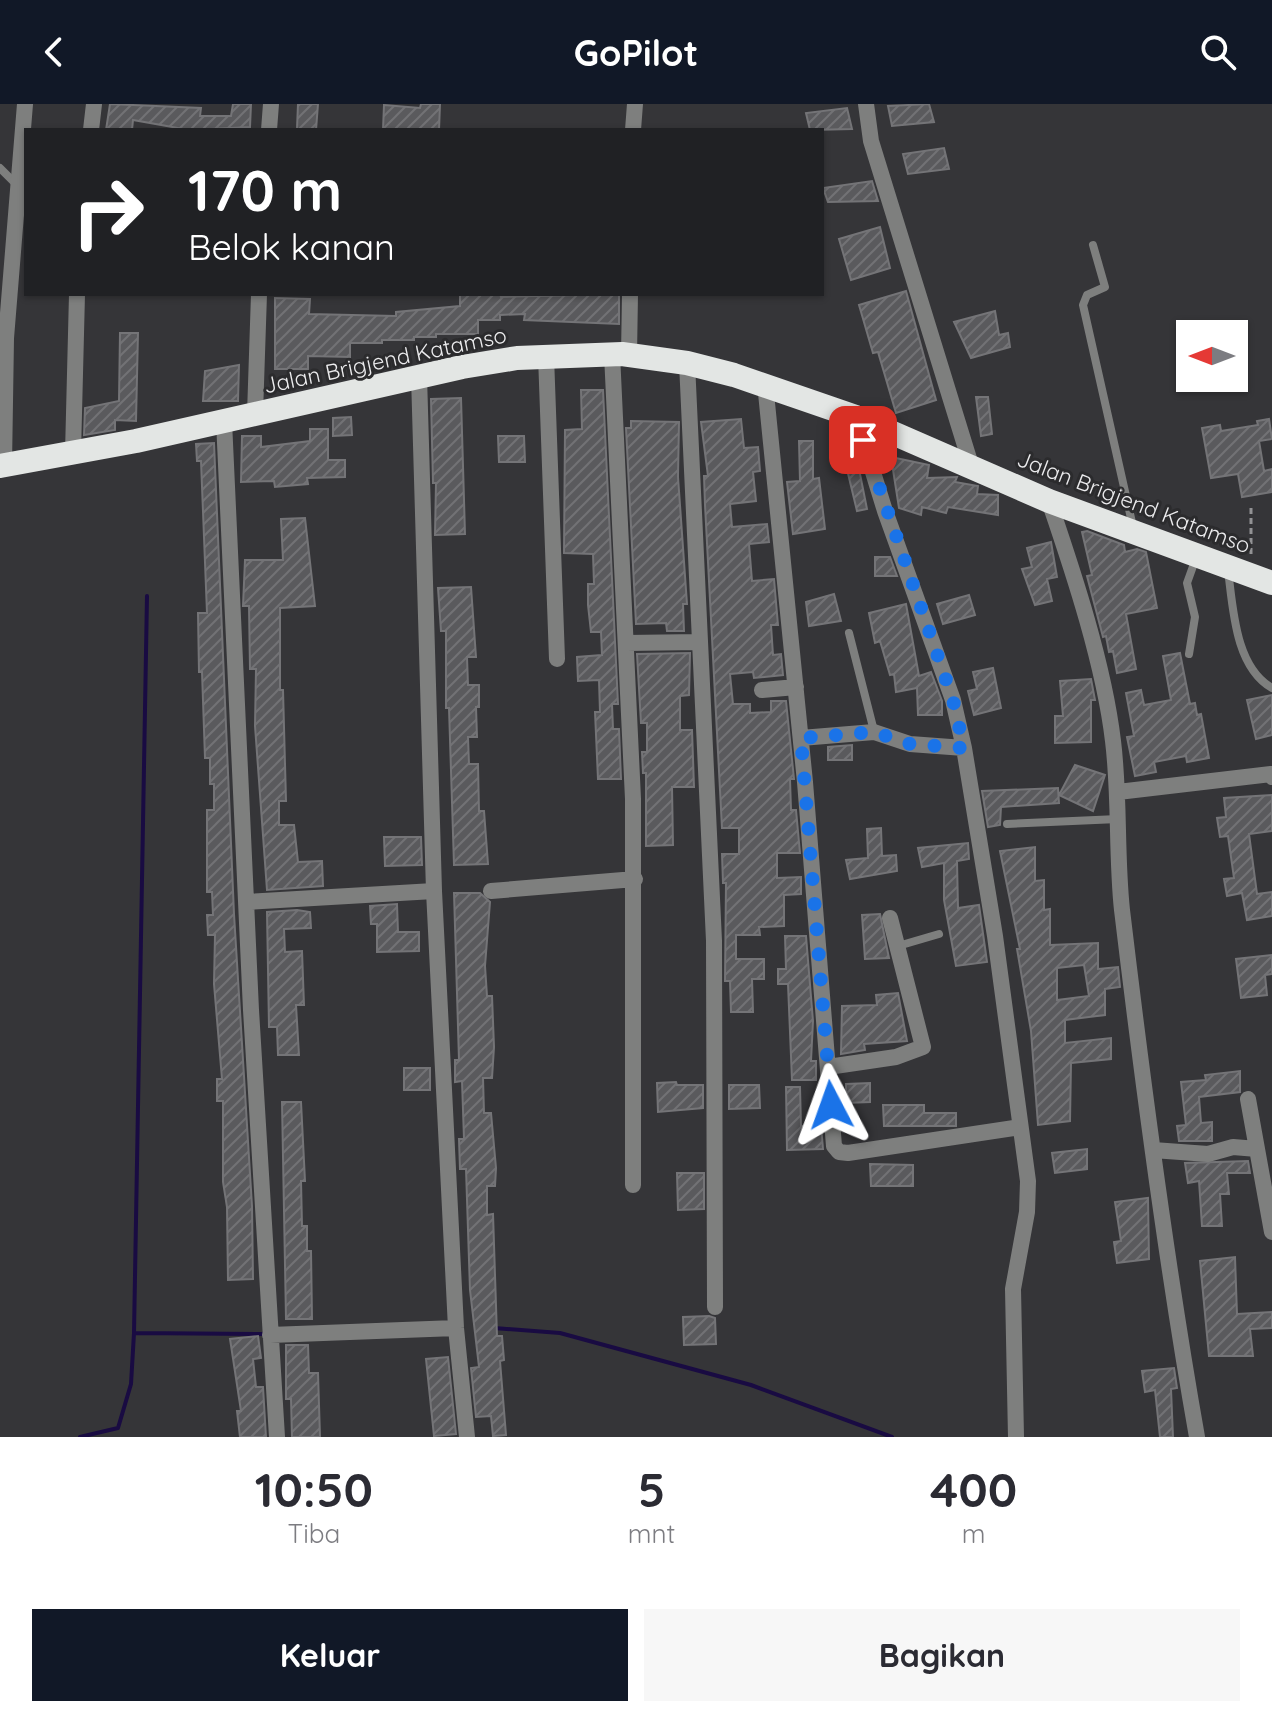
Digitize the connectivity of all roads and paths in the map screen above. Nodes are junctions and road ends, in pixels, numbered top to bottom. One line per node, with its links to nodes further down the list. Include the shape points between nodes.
1 (25, 104): 10 (street)
2 (94, 104): 6 (street)
3 (271, 104): 7 (street)
4 (635, 104): 8 (street)
5 (866, 104): 25 (street, via 871,141)
6 (91, 128)
7 (269, 128)
8 (633, 128)
9 (0, 168): 10 (lane)
10 (17, 185): 11 (street)
11 (20, 217): 26 (street, via 6,338)
12 (1093, 245): 29 (lane, via 1105,287 1087,295 1083,305)
13 (77, 296): 24 (street)
14 (259, 296): 21 (street)
15 (630, 296): 16 (street)
16 (621, 355): 17 (highway, Jalan Brigjend Katamso); 18 (highway, Jalan Brigjend Katamso); 35 (street)
17 (546, 356): 19 (highway, Jalan Brigjend Katamso); 37 (street)
18 (687, 363): 20 (highway, Jalan Brigjend Katamso); 34 (street)
19 (419, 376): 21 (highway, Jalan Brigjend Katamso); 49 (street)
20 (765, 383): 22 (highway, Jalan Brigjend Katamso); 38 (street)
21 (255, 414): 23 (highway, Jalan Brigjend Katamso)
22 (856, 417): 25 (highway, Jalan Brigjend Katamso); 43 (street, via 953,700)
23 (224, 421): 24 (highway, Jalan Brigjend Katamso); 51 (street)
24 (73, 453): 26 (highway, Jalan Brigjend Katamso)
25 (971, 465): 27 (highway, Jalan Brigjend Katamso)
26 (2, 466)
27 (1049, 501): 29 (highway, Jalan Brigjend Katamso); 45 (street, via 1102,685)
28 (1251, 504): 31 (path, via 1252,542)
29 (1134, 531): 30 (highway, Jalan Brigjend Katamso)
30 (1197, 555): 31 (highway, Jalan Brigjend Katamso); 36 (lane, via 1187,583 1195,617)
31 (1236, 569): 32 (highway, Jalan Brigjend Katamso); 39 (lane, via 1235,616 1249,665)
32 (1272, 583)
33 (849, 633): 41 (lane)
34 (700, 642): 35 (street); 62 (street, via 714,941)
35 (626, 643): 48 (street)
36 (1189, 654)
37 (557, 659)
38 (796, 687): 40 (street); 42 (street)
39 (1272, 688)
40 (762, 690)
41 (874, 732): 42 (street); 43 (street, via 910,744)
42 (801, 738): 55 (street)
43 (964, 748): 57 (street)
44 (1272, 775): 45 (street)
45 (1118, 792): 46 (street)
46 (1119, 819): 47 (lane); 59 (street, via 1122,904)
47 (1007, 824)
48 (635, 879): 50 (street); 60 (street)
49 (434, 891): 51 (street); 63 (street)
50 (491, 891)
51 (247, 902): 64 (street)
52 (890, 918): 54 (street)
53 (939, 934): 54 (lane)
54 (898, 946): 55 (street, via 923,1047 896,1057)
55 (828, 1067): 57 (street, via 834,1146 839,1152)
56 (1248, 1099): 58 (street)
57 (1020, 1127): 67 (street, via 1028,1189 1013,1289)
58 (1257, 1149): 59 (street, via 1233,1147 1208,1154); 61 (street)
59 (1153, 1150): 68 (street)
60 (633, 1185)
61 (1272, 1232)
62 (715, 1307)
63 (456, 1328): 64 (street); 66 (street)
64 (270, 1335): 65 (street)
65 (277, 1437)
66 (467, 1437)
67 (1016, 1437)
68 (1197, 1437)

